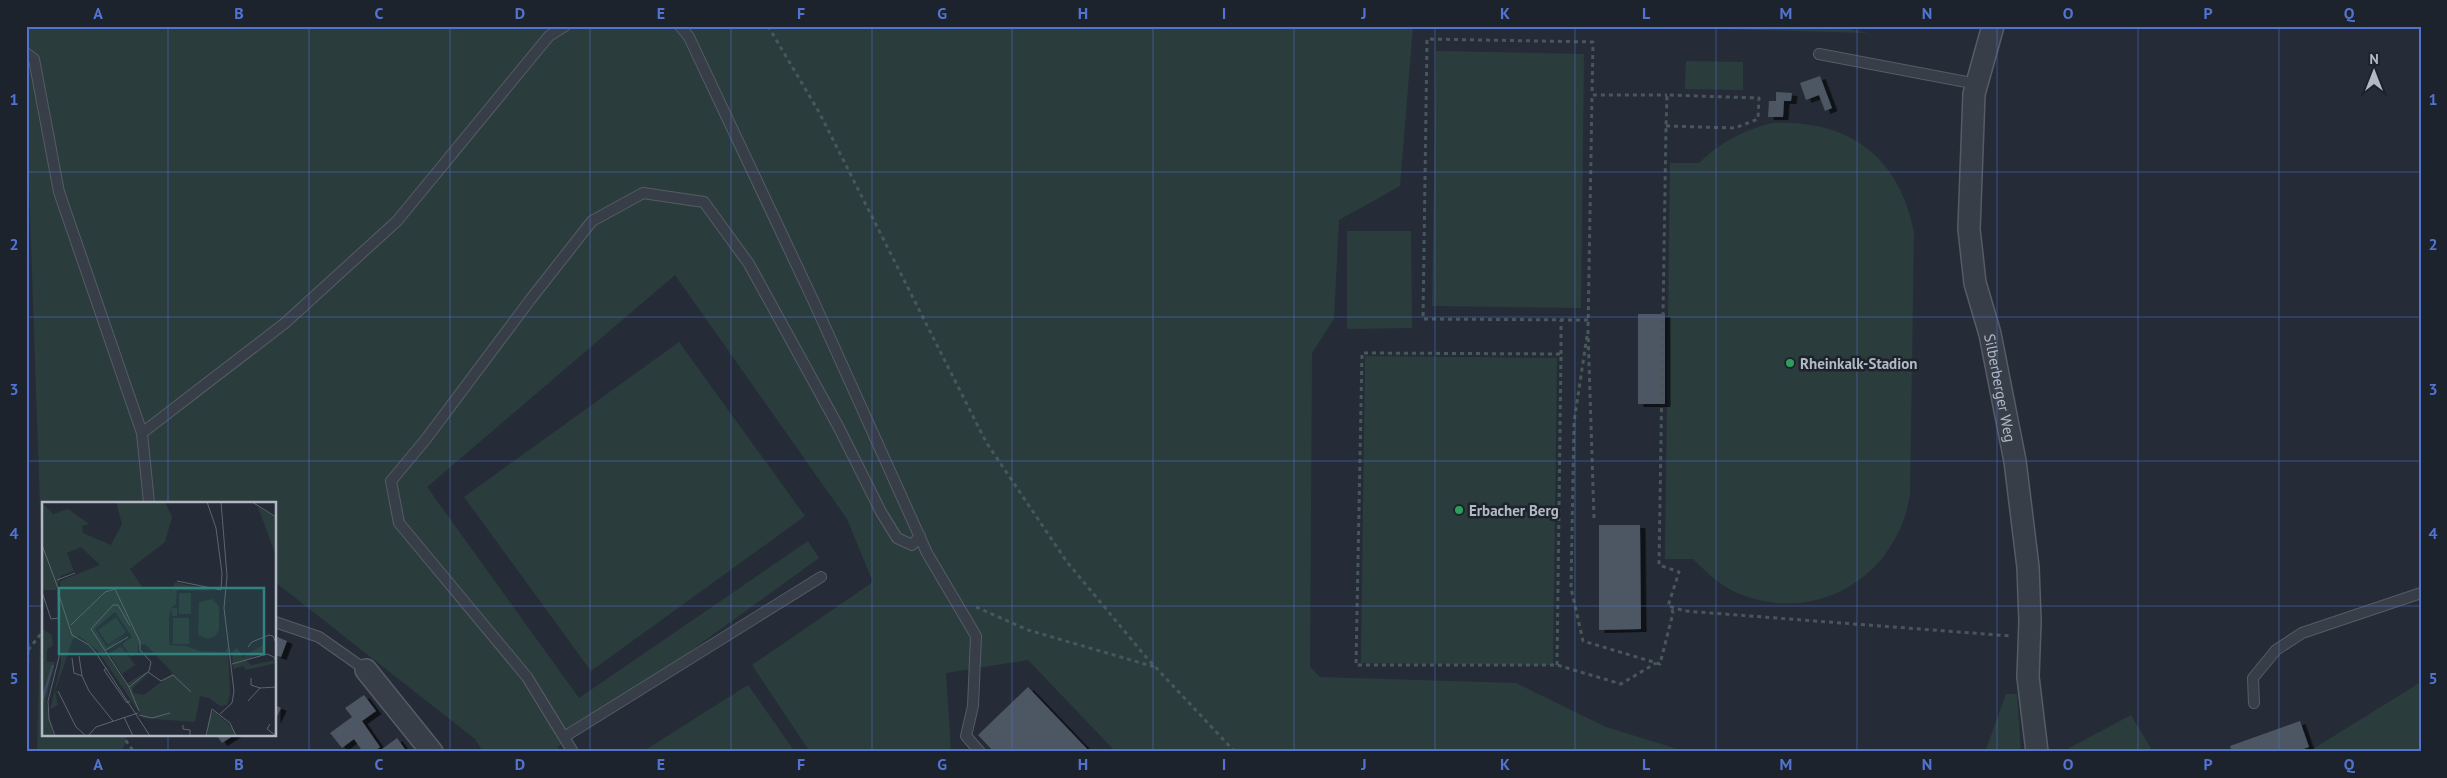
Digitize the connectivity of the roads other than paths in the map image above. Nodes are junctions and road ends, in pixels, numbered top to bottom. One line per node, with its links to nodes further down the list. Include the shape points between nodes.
1 (564, 26): 7 (lane, via 549,36 397,221 285,323)
2 (680, 26): 9 (lane, via 813,300)
3 (1993, 26): 6 (street, Silberberger Weg)
4 (26, 53): 7 (lane, via 34,59 59,192)
5 (1820, 54): 6 (lane)
6 (1977, 84): 19 (street, Silberberger Weg, via 1969,229 1975,283 1992,343 2015,461 2028,567 2028,677)
7 (142, 433): 8 (lane)
8 (149, 502)
9 (920, 536): 15 (lane, via 912,545 897,538 749,264 704,202 643,193 592,221 391,481 399,523 527,676); 18 (lane, via 976,636 974,706 966,736)
10 (821, 577): 15 (lane)
11 (2421, 593): 14 (lane, via 2302,633 2276,650 2253,678)
12 (276, 622): 13 (lane, via 319,636)
13 (366, 670): 16 (street)
14 (2254, 703)
15 (564, 737): 17 (lane)
16 (432, 752)
17 (573, 752)
18 (980, 752)
19 (2037, 752)

